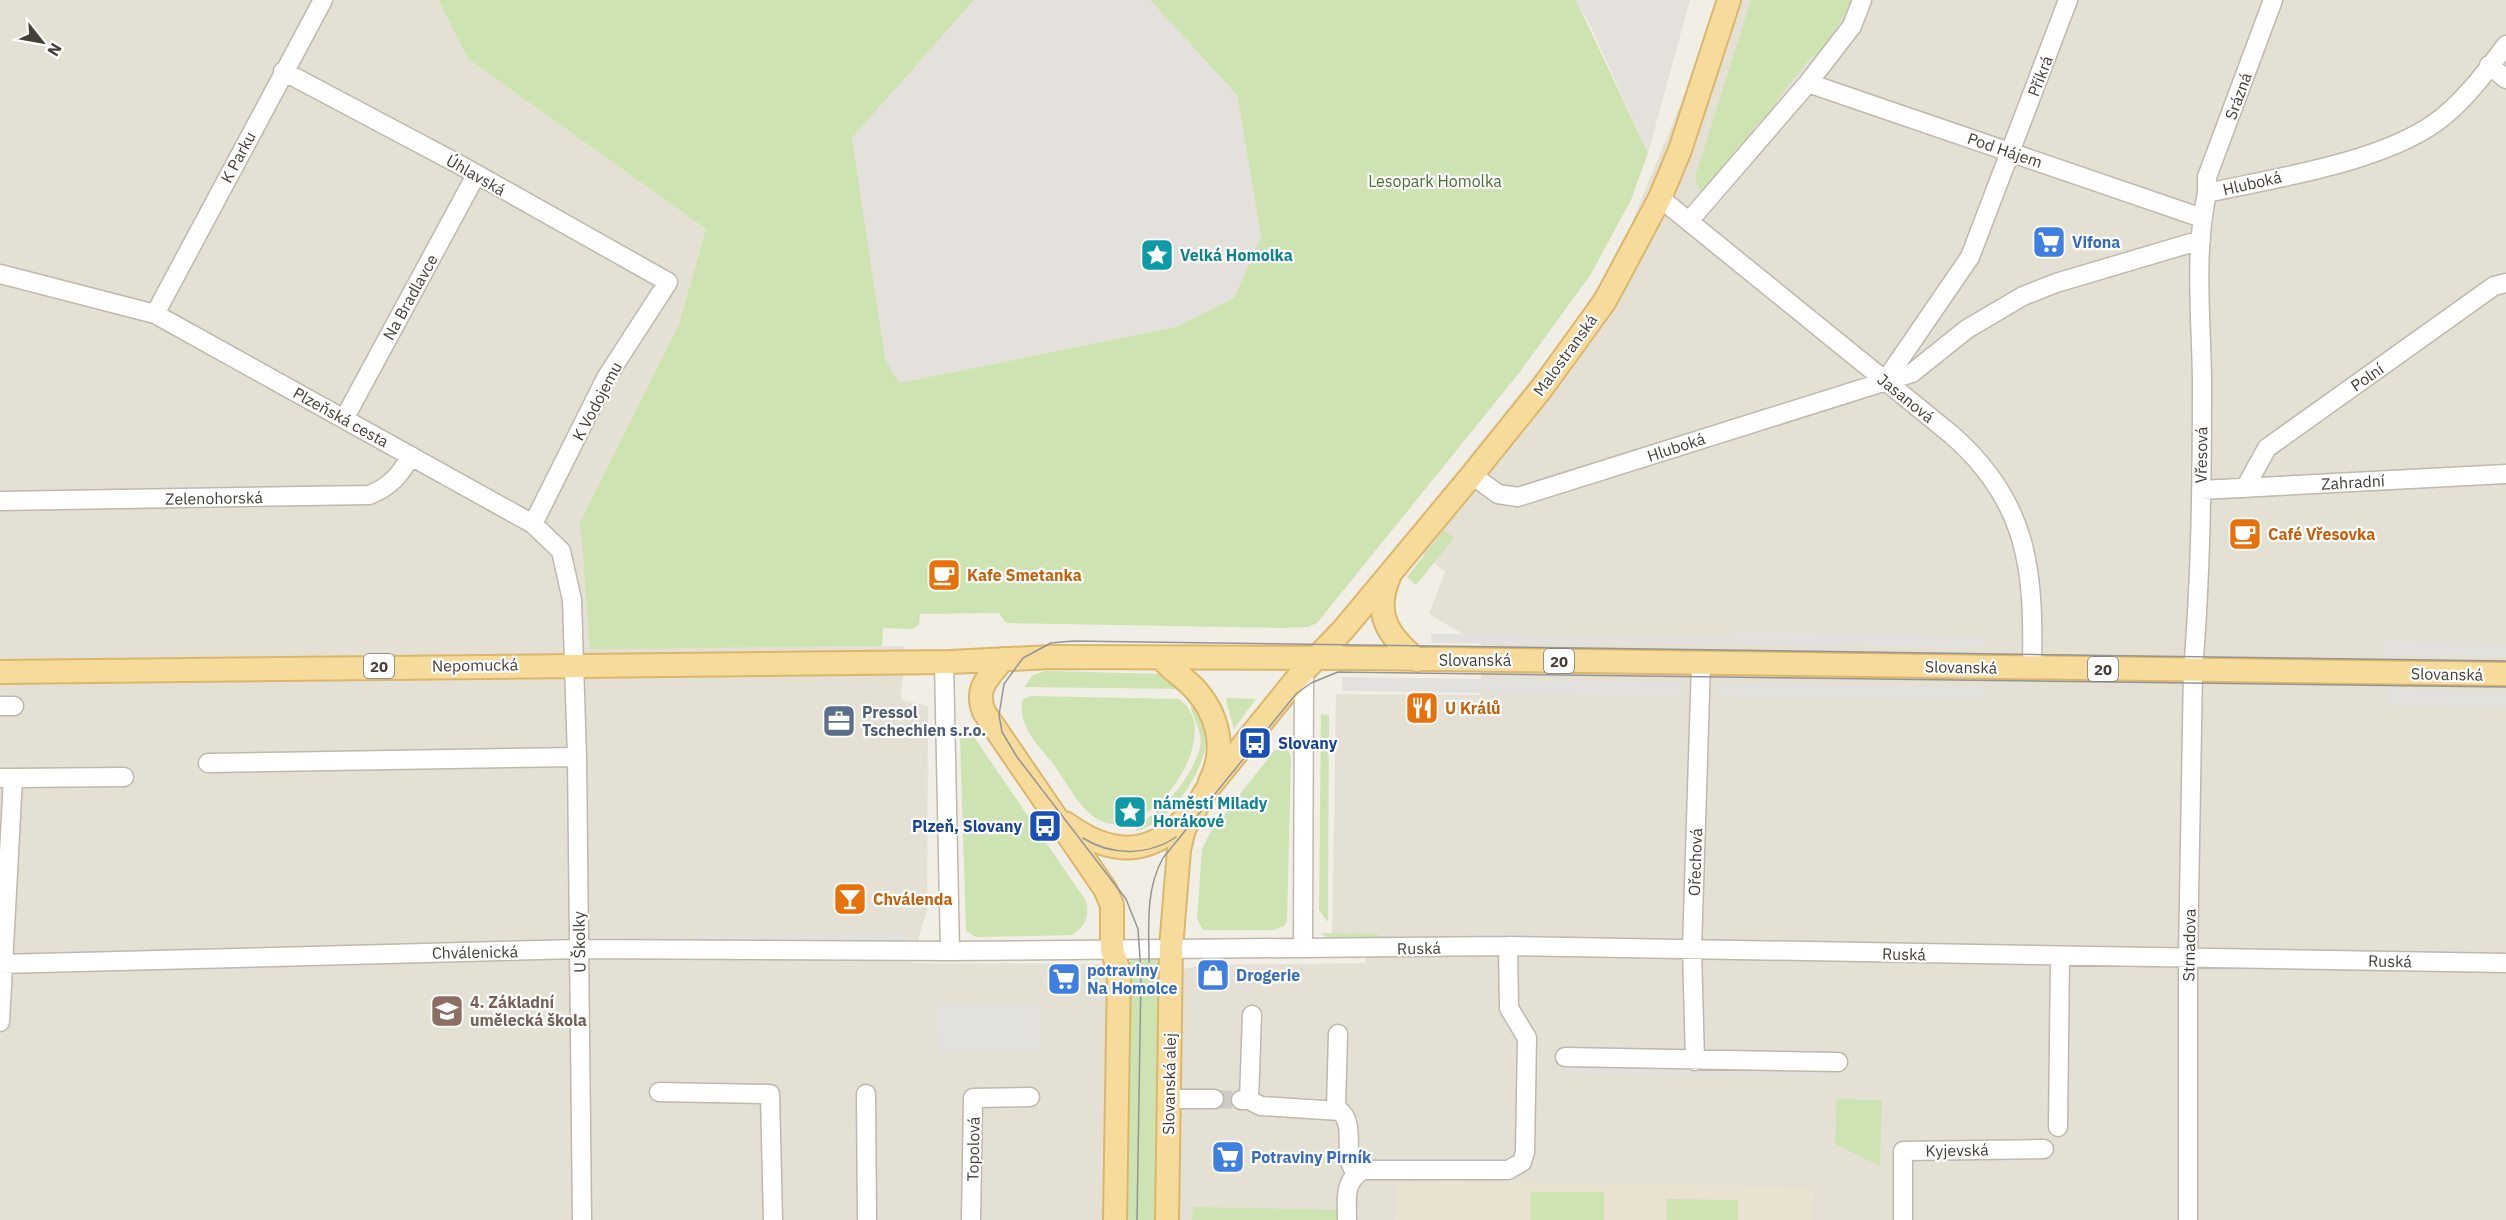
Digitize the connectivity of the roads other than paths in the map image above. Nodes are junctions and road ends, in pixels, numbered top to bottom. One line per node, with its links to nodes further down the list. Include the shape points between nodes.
1 (323, 0): 8 (street, K Parku)
2 (1729, 0): 14 (main road, Malostranská, via 1680,150)
3 (1862, 0): 10 (street, via 1852,26)
4 (2068, 0): 11 (street, Příkrá)
5 (2273, 0): 13 (street, Srázná, via 2207,177)
6 (2506, 45): 7 (street, Hluboká)
7 (2489, 65): 9 (street); 13 (street, Hluboká, via 2459,103 2435,123 2382,150)
8 (283, 71): 12 (street, Úhlavská); 21 (street, K Parku)
9 (2506, 79)
10 (1808, 82): 11 (street, Pod Hájem); 16 (street)
11 (2011, 152): 15 (street, Pod Hájem); 22 (street, via 1970,257)
12 (476, 175): 19 (street, Úhlavská); 23 (street, Na Bradlavce)
13 (2207, 193): 15 (street, Hluboká)
14 (1660, 198): 16 (street, Jasanová); 26 (main road, Malostranská, via 1605,301)
15 (2202, 218): 17 (street, Hluboká)
16 (1689, 222): 22 (street, Jasanová)
17 (2201, 240): 22 (street, Hluboká, via 2023,296 1967,329 1912,373); 28 (street, Vřesová)
18 (0, 274): 21 (street, Plzeňská cesta)
19 (668, 282): 30 (street, K Vodojemu, via 606,378)
20 (2506, 283): 27 (street, Polní, via 2494,286 2267,448)
21 (154, 314): 23 (street, Plzeňská cesta)
22 (1885, 381): 26 (street, Hluboká, via 1518,497 1498,494); 39 (street, Jasanová, via 1968,448 2013,514 2030,566)
23 (344, 419): 24 (street, Plzeňská cesta)
24 (411, 456): 29 (street, Zelenohorská, via 398,477 385,489 369,495); 30 (street, Plzeňská cesta)
25 (2506, 474): 27 (street, Zahradní)
26 (1472, 475): 31 (main road, Malostranská)
27 (2245, 488): 28 (street, Zahradní)
28 (2200, 490): 40 (street, Vřesová)
29 (0, 501)
30 (533, 524): 37 (street, Plzeňská cesta, via 561,551 572,600)
31 (1399, 561): 34 (main road, via 1386,586 1383,615 1394,640); 38 (main road, Malostranská)
32 (1162, 659): 33 (main road, 20); 38 (main road, 20); 48 (main road, via 1192,686 1212,715 1219,737 1218,759)
33 (1004, 660): 35 (main road, 20); 43 (main road, via 985,679)
34 (1417, 660): 36 (main road, Slovanská / 20); 38 (main road, 20)
35 (947, 662): 37 (main road, Nepomucká / 20); 43 (main road, via 972,676); 56 (street)
36 (1701, 663): 39 (main road, Slovanská / 20); 54 (street, Ořechová)
37 (574, 664): 41 (main road, Nepomucká / 20); 44 (street, U Školky)
38 (1310, 665): 48 (main road); 52 (street)
39 (2032, 668): 40 (main road, Slovanská / 20)
40 (2193, 670): 42 (main road, Slovanská / 20); 58 (street, Strnadova)
41 (0, 672)
42 (2506, 674)
43 (981, 699): 49 (main road, via 984,712)
44 (577, 757): 45 (street); 55 (street, U Školky)
45 (208, 763)
46 (124, 777): 47 (street)
47 (6, 778): 60 (street)
48 (1201, 798): 49 (main road, via 1163,837 1133,848 1092,839); 51 (main road, via 1182,834)
49 (1053, 813): 53 (main road, via 1109,897)
50 (1508, 946): 52 (street, Ruská); 54 (street, Ruská); 75 (street, via 1509,1008 1527,1038 1522,1162 1508,1170 1370,1169)
51 (1171, 948): 52 (street); 53 (street); 70 (main road, Slovanská alej)
52 (1303, 948)
53 (1112, 949): 56 (street); 80 (main road, via 1119,972)
54 (1692, 949): 57 (street, Ruská); 65 (street, Ořechová)
55 (580, 950): 56 (street, Chválenická); 60 (street, Chválenická); 76 (street, U Školky)
56 (950, 951)
57 (2060, 957): 58 (street, Ruská); 73 (street)
58 (2188, 958): 59 (street, Ruská); 84 (street, Strnadova)
59 (2506, 963)
60 (1, 964): 62 (street)
61 (1251, 1015): 72 (street, via 1245,1100 1261,1106)
62 (0, 1022)
63 (1338, 1034): 72 (street)
64 (1565, 1057): 65 (street)
65 (1695, 1061): 66 (street)
66 (1838, 1062)
67 (659, 1092): 77 (street, via 770,1094)
68 (866, 1094): 78 (street)
69 (1030, 1097): 79 (street, Topolová, via 973,1098)
70 (1168, 1099): 71 (street); 81 (main road, Slovanská alej)
71 (1214, 1099)
72 (1336, 1109): 75 (street, via 1346,1117 1349,1165)
73 (2058, 1126)
74 (2044, 1149): 83 (street, Kyjevská, via 1903,1151)
75 (1356, 1173): 82 (street, via 1348,1185)
76 (582, 1220)
77 (773, 1220)
78 (867, 1220)
79 (971, 1220)
80 (1115, 1220)
81 (1167, 1220)
82 (1347, 1220)
83 (1903, 1220)
84 (2188, 1220)

